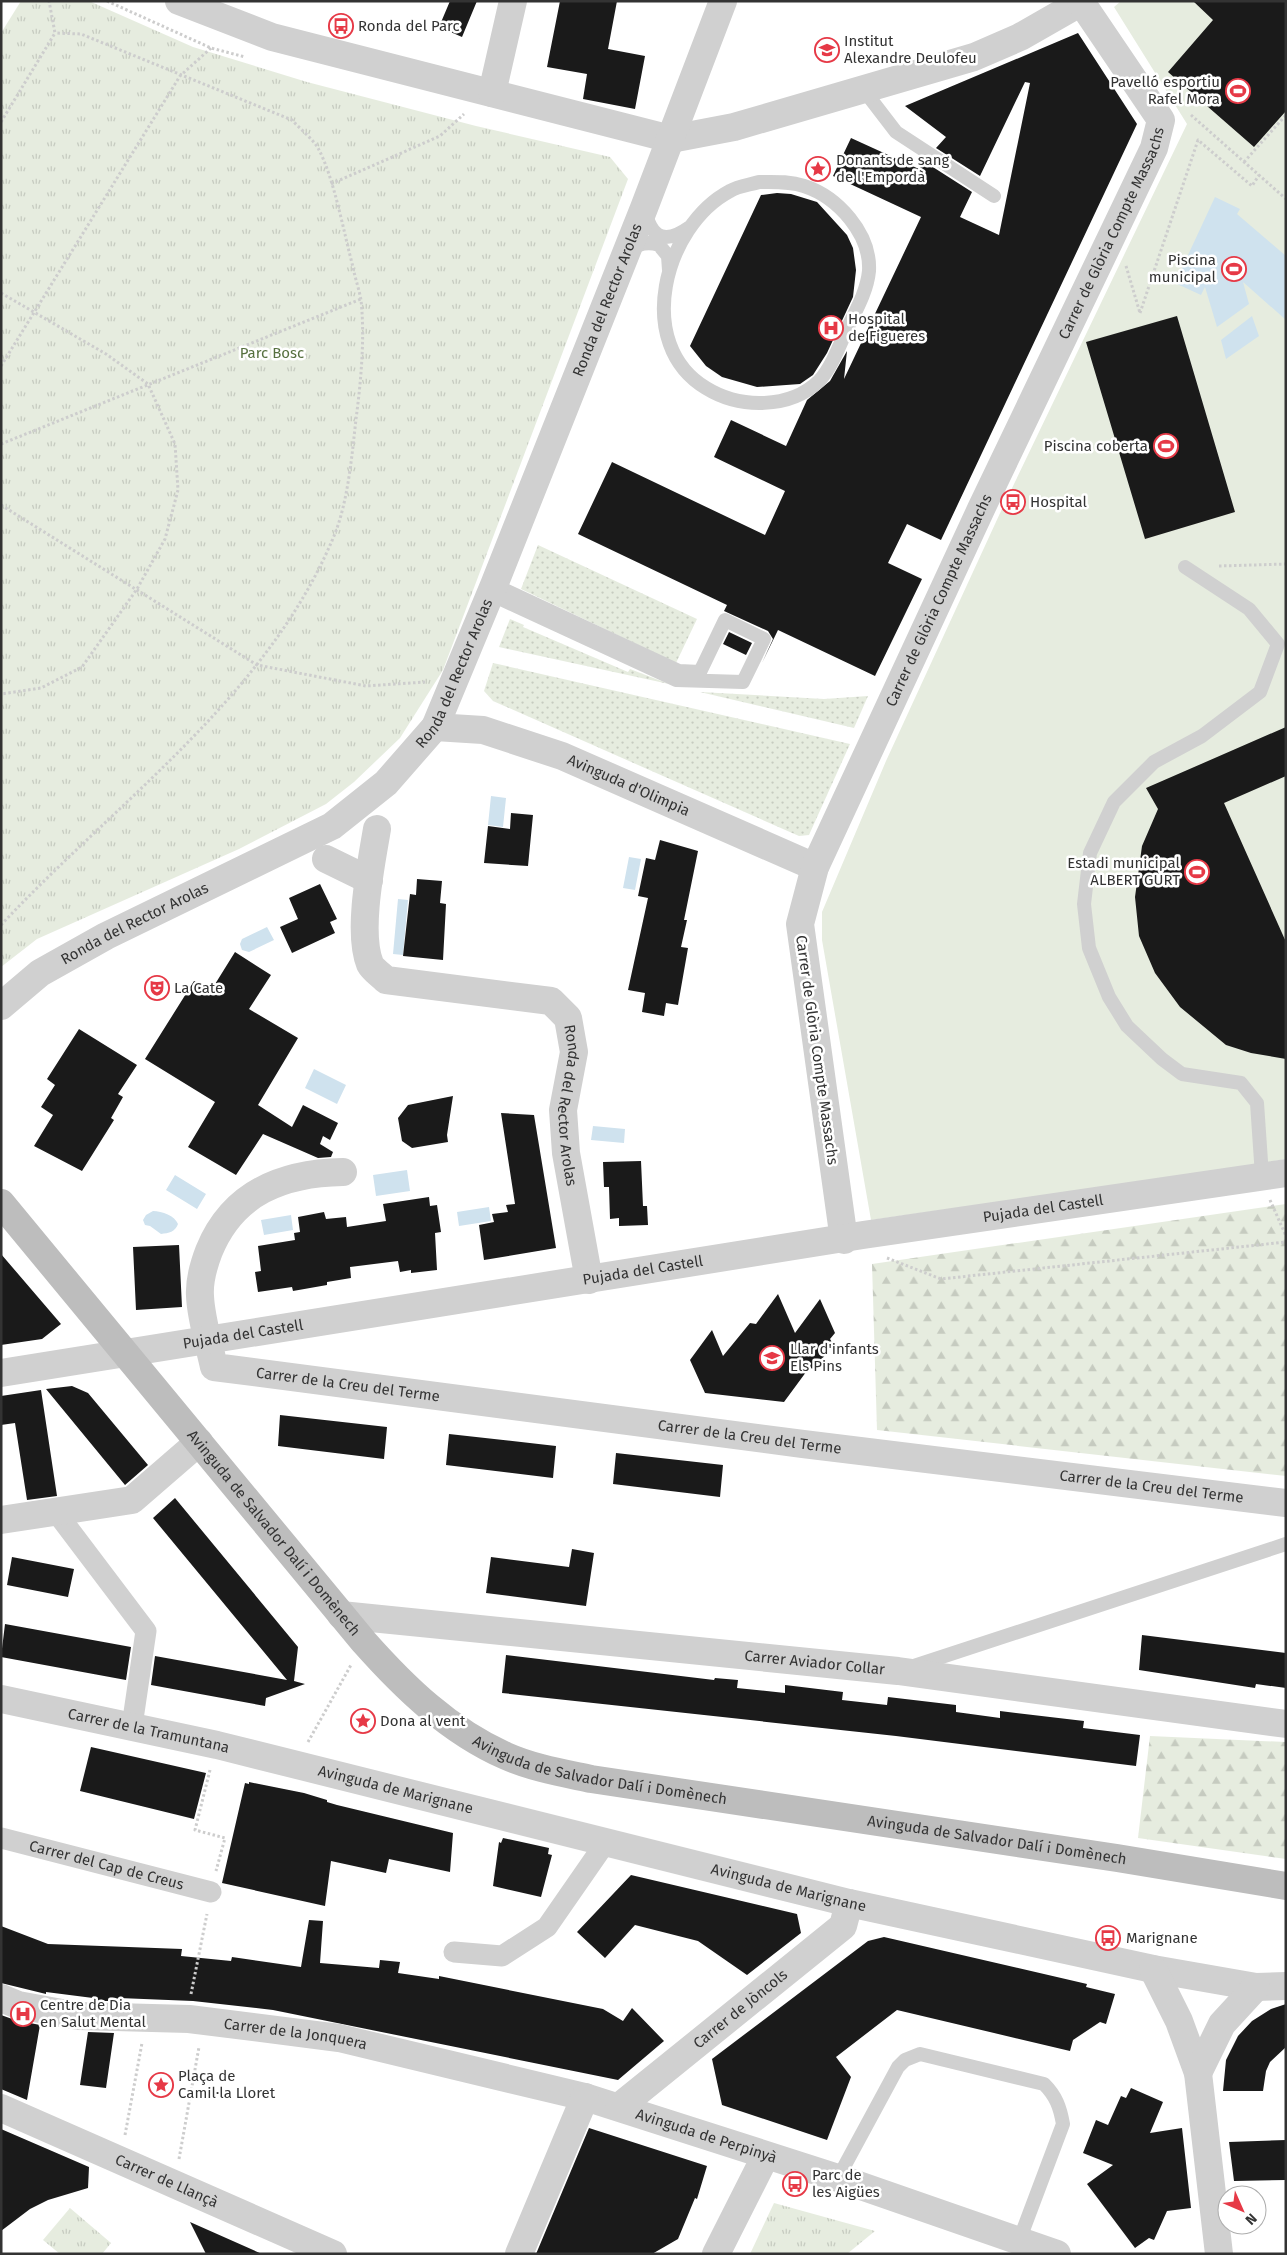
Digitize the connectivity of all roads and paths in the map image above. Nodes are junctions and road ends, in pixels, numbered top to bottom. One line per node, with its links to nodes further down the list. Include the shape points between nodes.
1 (49, 1): 6 (path)
2 (179, 1): 10 (street, via 272,37)
3 (513, 1): 10 (street)
4 (723, 1): 15 (street, Ronda del Rector Arolas)
5 (1082, 2): 9 (street, via 1020,37 974,57); 43 (street, Carrer de Glòria Compte Massachs, via 1161,120 1154,148)
6 (55, 33): 8 (path, via 82,34); 14 (path)
7 (211, 48): 8 (path)
8 (180, 76): 18 (path, via 292,120 318,147); 28 (path)
9 (863, 89): 15 (street, via 734,127); 19 (lane, via 896,132)
10 (492, 93): 15 (street)
11 (464, 114): 18 (path, via 440,136)
12 (1191, 114): 16 (path)
13 (1286, 115): 16 (path)
14 (1, 122)
15 (671, 140): 21 (street, Ronda del Rector Arolas)
16 (1244, 162): 17 (path)
17 (1259, 176): 20 (path); 24 (path, via 1252,186 1198,140 1140,314)
18 (331, 184): 27 (path)
19 (994, 196)
20 (1286, 199)
21 (644, 208): 22 (lane, via 650,228 660,236 679,235); 23 (street, Ronda del Rector Arolas)
22 (690, 227): 25 (lane); 25 (lane, via 706,209 730,191 759,182 806,187 835,205 861,235 869,261 866,286 820,379 798,396 766,403 734,399 706,388 683,367 668,340 662,310)
23 (626, 253): 25 (lane, via 634,246 659,245 668,256); 36 (street, Ronda del Rector Arolas)
24 (1126, 266)
25 (668, 275)
26 (1, 293): 28 (path)
27 (361, 299): 30 (path); 37 (path, via 362,341 351,467 335,534 303,600)
28 (34, 312): 29 (path); 30 (path, via 106,354)
29 (1, 366)
30 (148, 384): 31 (path); 35 (path, via 175,444 178,490 165,539)
31 (1, 444)
32 (1, 505): 35 (path)
33 (1286, 564): 34 (path)
34 (1185, 568): 48 (lane, via 1249,610 1278,644 1260,692 1202,736 1154,762 1114,802 1090,853 1084,904 1089,948 1109,997 1127,1026 1162,1059 1182,1074 1241,1083 1257,1103)
35 (137, 589): 37 (path); 39 (path, via 82,667 40,688)
36 (492, 589): 36 (lane, via 676,680 743,682 764,639 726,620 700,672 679,671); 40 (street, Ronda del Rector Arolas)
37 (257, 665): 38 (path, via 366,686); 45 (path, via 160,770)
38 (433, 681)
39 (1, 694)
40 (435, 727): 43 (street, Avinguda d'Olimpia, via 483,730 562,756); 46 (street, Ronda del Rector Arolas, via 386,783 332,826 106,936 40,973)
41 (376, 830): 44 (street, Ronda del Rector Arolas)
42 (326, 859): 44 (street)
43 (815, 866): 51 (street, Carrer de Glòria Compte Massachs, via 800,924)
44 (369, 880): 54 (street, Ronda del Rector Arolas, via 364,946 371,966 386,980 551,1001 568,1018 574,1052 563,1110 566,1153)
45 (1, 925)
46 (1, 1006)
47 (343, 1172): 55 (street, via 292,1178 262,1190 238,1205 216,1234 204,1264 200,1295)
48 (1274, 1174): 50 (path, via 1264,1187); 51 (street, Pujada del Castell)
49 (1, 1202): 56 (main road, Avinguda de Salvador Dalí i Domènech)
50 (1286, 1236)
51 (844, 1240): 54 (street, Pujada del Castell)
52 (1286, 1242): 53 (path, via 941,1279)
53 (882, 1256)
54 (589, 1280): 55 (street, Pujada del Castell)
55 (208, 1339): 56 (street, Pujada del Castell); 59 (street, Carrer de la Creu del Terme, via 214,1366 803,1444)
56 (125, 1353): 57 (street, Pujada del Castell); 58 (main road, Avinguda de Salvador Dalí i Domènech)
57 (1, 1373)
58 (199, 1442): 60 (street, via 132,1500); 63 (main road, Avinguda de Salvador Dalí i Domènech)
59 (1286, 1503)
60 (56, 1512): 61 (street); 68 (street, via 146,1631)
61 (1, 1520)
62 (1286, 1544): 65 (lane)
63 (342, 1615): 64 (main road, Avinguda de Salvador Dalí i Domènech); 65 (street, Carrer Aviador Collar)
64 (364, 1642): 70 (path); 73 (main road, Avinguda de Salvador Dalí i Domènech, via 405,1686 436,1713 507,1757 549,1770 660,1791)
65 (898, 1671): 67 (street, Carrer Aviador Collar)
66 (1, 1698): 68 (street, Carrer de la Tramuntana)
67 (1286, 1724)
68 (132, 1726): 69 (street, Carrer de la Tramuntana)
69 (217, 1745): 70 (street, Carrer de la Tramuntana); 74 (path, via 195,1830 225,1838)
70 (295, 1765): 72 (street, Avinguda de Marignane)
71 (1, 1838): 74 (street, Carrer del Cap de Creus)
72 (606, 1842): 75 (street, Avinguda de Marignane); 76 (street, via 547,1927 502,1956)
73 (1286, 1886)
74 (211, 1892): 79 (path)
75 (849, 1903): 77 (street, Avinguda de Marignane); 88 (street, Carrer de Jòncols, via 844,1926)
76 (454, 1952)
77 (1154, 1969): 78 (street, Avinguda de Marignane); 86 (street, via 1179,2020)
78 (1198, 1977): 81 (street, Avinguda de Marignane); 84 (street, via 1216,2006)
79 (192, 1979)
80 (1286, 1986): 81 (street, Avinguda de Marignane)
81 (1256, 1987): 84 (street)
82 (1, 1998): 83 (street, Carrer de la Jonquera, via 18,2005 78,2016)
83 (204, 2021): 87 (street, Carrer de la Jonquera, via 339,2038); 93 (path)
84 (1222, 2024): 86 (street)
85 (138, 2067): 90 (path)
86 (1198, 2073): 99 (street)
87 (585, 2097): 88 (street, Avinguda de Perpinyà); 96 (street)
88 (619, 2107): 91 (street, Avinguda de Perpinyà)
89 (1, 2108): 93 (street, Carrer de Llançà)
90 (126, 2133)
91 (765, 2156): 92 (street, Avinguda de Perpinyà); 97 (street)
92 (838, 2178): 94 (street, Avinguda de Perpinyà); 94 (lane, via 898,2067 905,2060 920,2054 1044,2084 1054,2094 1063,2124)
93 (174, 2184): 95 (street, Carrer de Llançà)
94 (1020, 2241): 98 (street, Avinguda de Perpinyà)
95 (333, 2254)
96 (519, 2254)
97 (716, 2254)
98 (1057, 2254)
99 (1219, 2254)

